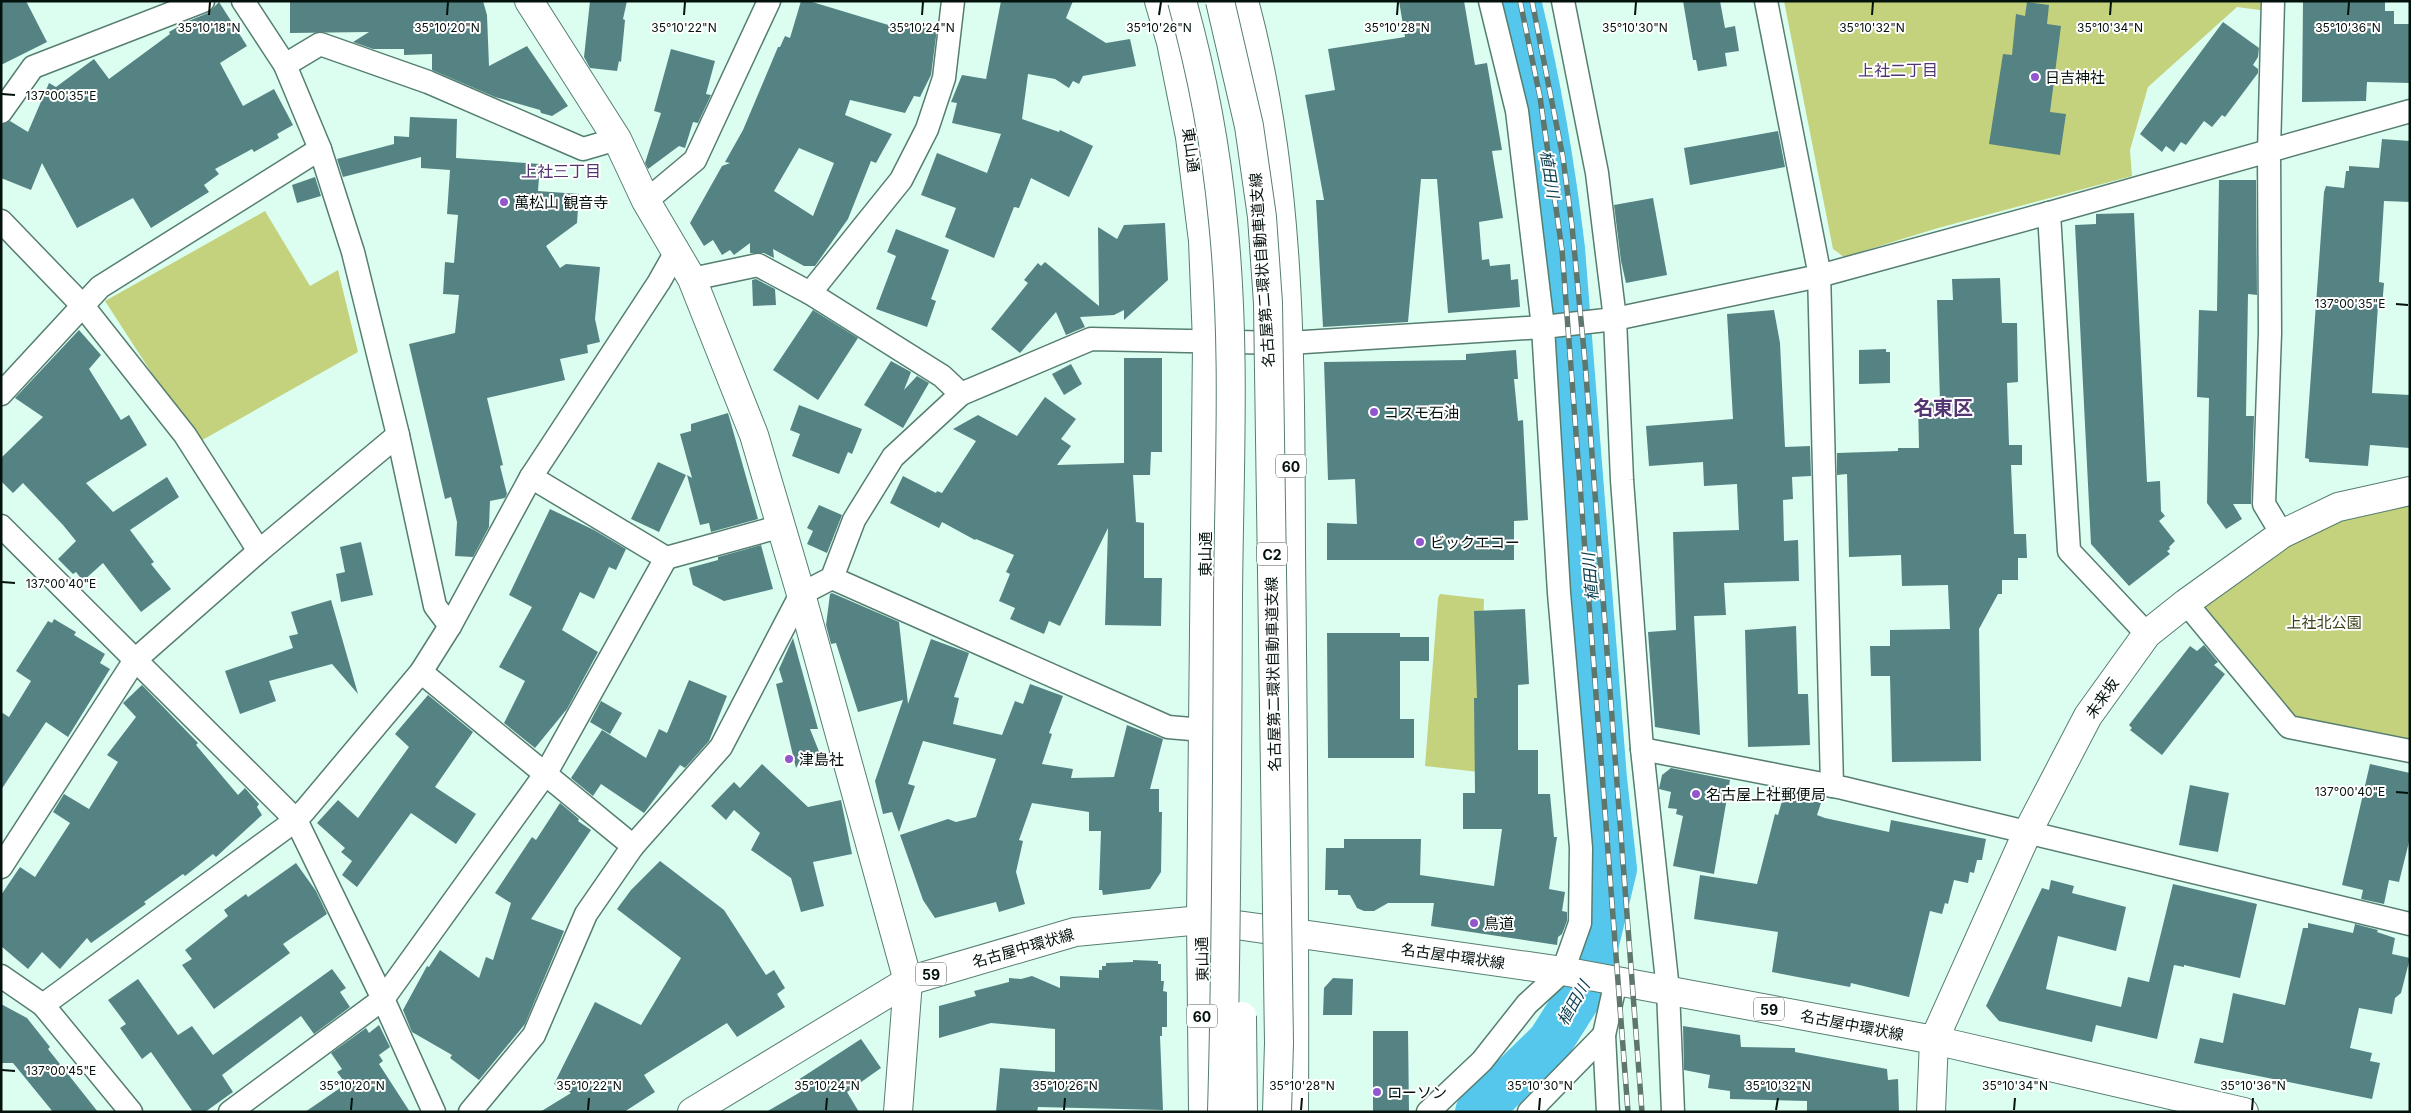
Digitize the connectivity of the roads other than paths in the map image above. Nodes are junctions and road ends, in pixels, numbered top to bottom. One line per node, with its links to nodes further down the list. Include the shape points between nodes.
1 (202, 1): 16 (street, via 33,67)
2 (243, 1): 14 (street)
3 (529, 1): 17 (main road)
4 (769, 1): 20 (street, via 695,160)
5 (953, 1): 26 (street, via 944,78 927,129 901,180)
6 (1159, 1): 30 (main road, 東山通 / 60, via 1171,42 1190,137 1203,241)
7 (1182, 1): 49 (main road, bridge, via 1197,54 1224,222 1230,403)
8 (1220, 1): 79 (main road, 名古屋第二環状自動車道支線 / C2, bridge, via 1249,126 1262,217 1268,303 1279,1043)
9 (1244, 1): 31 (main road, 60, via 1271,119)
10 (1490, 1): 29 (street, via 1517,110)
11 (1563, 1): 28 (street, via 1597,173)
12 (1766, 1): 24 (street)
13 (2273, 1): 19 (street)
14 (285, 65): 17 (street, via 320,44 428,82 583,149); 18 (street)
15 (2410, 111): 19 (street)
16 (1, 112)
17 (617, 139): 20 (main road)
18 (320, 150): 27 (street, via 100,287); 34 (street, via 353,252)
19 (2270, 151): 21 (street); 39 (street, via 2270,333 2264,504)
20 (646, 201): 23 (main road)
21 (2049, 213): 24 (street); 46 (street, via 2068,551)
22 (1, 221): 27 (street)
23 (677, 250): 25 (main road); 35 (street)
24 (1819, 276): 28 (street); 54 (street)
25 (692, 278): 26 (street, via 758,265); 38 (main road, via 754,435)
26 (810, 293): 33 (street, via 942,376)
27 (83, 306): 32 (street); 40 (street, via 185,436)
28 (1615, 319): 29 (street); 51 (street, via 1622,480)
29 (1549, 326): 31 (street); 63 (street, via 1559,593 1581,848 1580,923)
30 (1206, 342): 31 (street); 33 (street, via 1091,339); 50 (main road, 東山通 / 60)
31 (1290, 343): 61 (main road, 60)
32 (1, 394)
33 (961, 394): 42 (street, via 893,457 854,520)
34 (398, 436): 40 (street); 45 (street, via 435,606)
35 (531, 477): 41 (street); 45 (street)
36 (2410, 491): 39 (main road, 未来坂, via 2338,507)
37 (1, 526): 47 (street)
38 (782, 526): 41 (street); 43 (main road)
39 (2282, 534): 44 (main road, 未来坂)
40 (259, 552): 47 (street)
41 (666, 558): 53 (street)
42 (832, 578): 43 (street); 50 (street, via 1168,726)
43 (801, 594): 57 (street, via 721,748); 64 (main road)
44 (2186, 603): 46 (main road, 未来坂); 52 (street, via 2289,727)
45 (450, 626): 48 (street)
46 (2147, 634): 56 (main road, 未来坂, via 2088,716)
47 (135, 660): 55 (street); 58 (street)
48 (421, 672): 53 (street); 55 (street)
49 (1228, 708): 77 (main road, bridge); 78 (main road, bridge)
50 (1204, 730): 59 (main road, 東山通 / 60)
51 (1642, 749): 54 (street); 65 (street)
52 (2410, 751)
53 (546, 773): 57 (street); 66 (street)
54 (1832, 786): 56 (street)
55 (296, 820): 66 (street); 67 (street)
56 (2027, 833): 60 (street); 69 (main road, 未来坂)
57 (633, 846): 73 (street, via 586,914 534,1035)
58 (1, 867)
59 (1201, 920): 61 (main road, 名古屋中環状線 / 59); 64 (main road, 名古屋中環状線 / 59, via 1074,932); 76 (main road, 東山通 / 60)
60 (2410, 924)
61 (1295, 934): 63 (main road, 名古屋中環状線 / 59); 80 (main road, 60)
62 (1, 976): 67 (street)
63 (1590, 976): 65 (main road, 名古屋中環状線 / 59); 68 (street); 81 (street, via 1527,1004 1482,1061)
64 (908, 981): 74 (main road, 名古屋中環状線 / 59); 75 (main road)
65 (1668, 990): 69 (main road, 名古屋中環状線 / 59); 84 (street)
66 (384, 999): 71 (street); 72 (street)
67 (42, 1005): 70 (street)
68 (1604, 1036): 82 (street); 83 (street)
69 (1934, 1040): 85 (main road); 86 (main road, 名古屋中環状線 / 59)
70 (131, 1112)
71 (230, 1112)
72 (434, 1112)
73 (470, 1112)
74 (692, 1112)
75 (898, 1112)
76 (1203, 1112)
77 (1222, 1112)
78 (1243, 1112)
79 (1277, 1112)
80 (1294, 1112)
81 (1428, 1112)
82 (1529, 1112)
83 (1608, 1112)
84 (1673, 1112)
85 (1931, 1112)
86 (2244, 1112)

